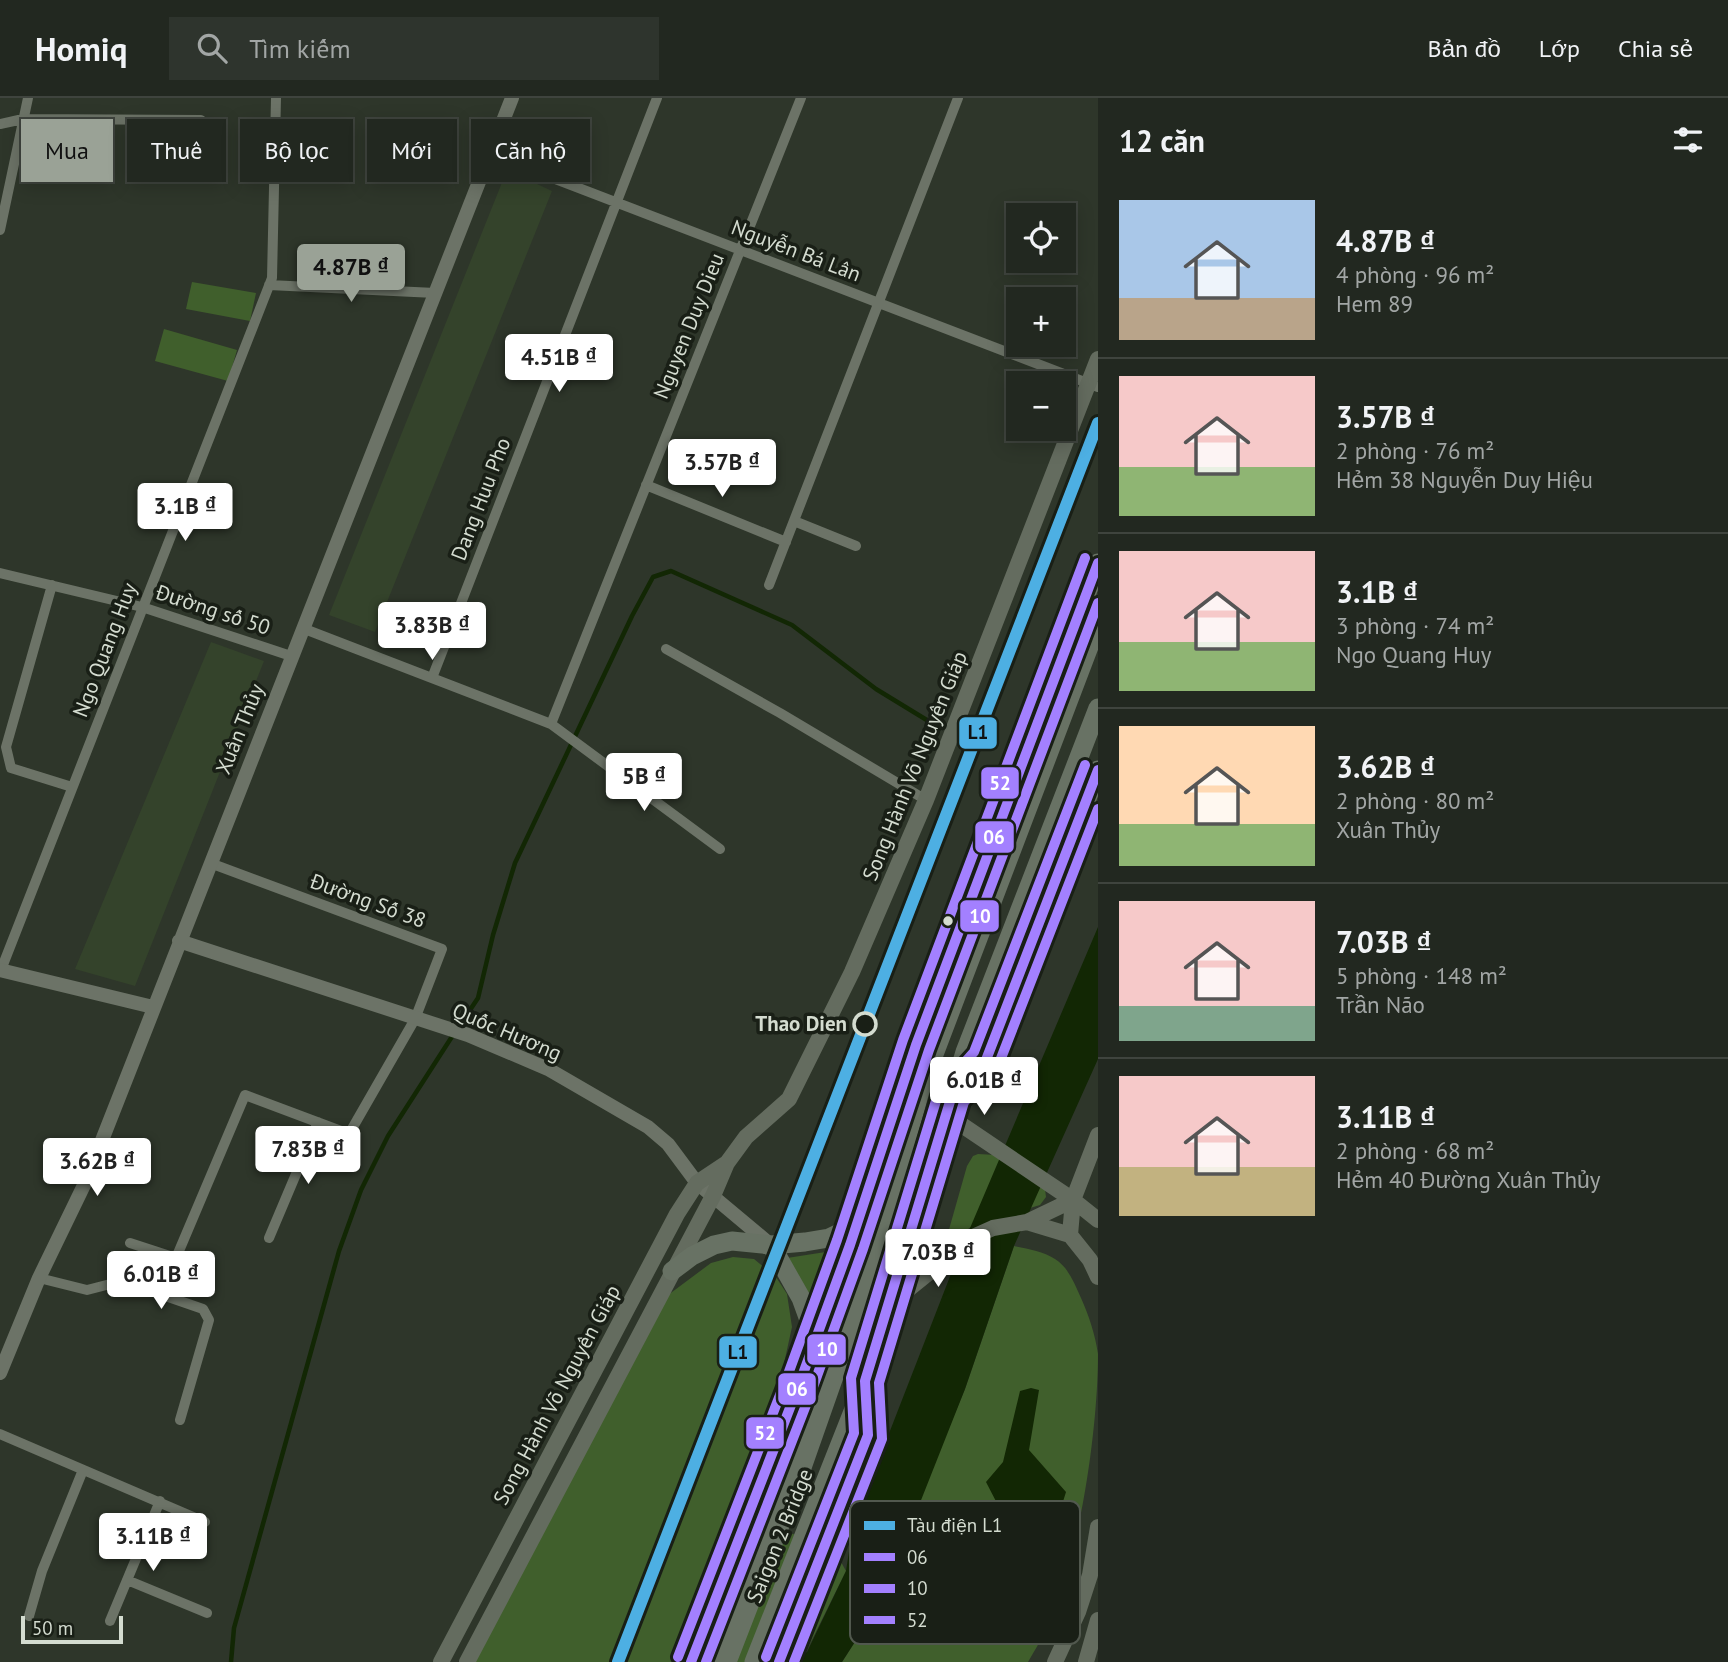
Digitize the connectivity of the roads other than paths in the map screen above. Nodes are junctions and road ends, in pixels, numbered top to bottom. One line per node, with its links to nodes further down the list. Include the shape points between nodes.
1 (28, 98): 7 (street)
2 (276, 98): 16 (street, Ngo Quang Huy)
3 (512, 98): 9 (street, Xuân Thủy)
4 (657, 98): 13 (street, Dang Huu Pho)
5 (801, 98): 15 (street, Nguyen Duy Dieu)
6 (958, 98): 18 (street)
7 (23, 118): 8 (street); 10 (street); 14 (street)
8 (127, 119)
9 (504, 119)
10 (0, 124)
11 (479, 182): 17 (street, Xuân Thủy)
12 (564, 182): 13 (street, Nguyễn Bá Lân)
13 (616, 202): 15 (street, Nguyễn Bá Lân); 34 (street, Dang Huu Pho)
14 (0, 230)
15 (740, 250): 18 (street, Nguyễn Bá Lân); 21 (street, Nguyen Duy Dieu)
16 (270, 285): 17 (street); 29 (street, Ngo Quang Huy)
17 (435, 293): 31 (street, Xuân Thủy)
18 (878, 303): 20 (street, Nguyễn Bá Lân); 22 (street)
19 (1098, 359): 20 (main road, Song Hành Võ Nguyên Giáp)
20 (1093, 385): 39 (main road, Song Hành Võ Nguyên Giáp)
21 (646, 485): 23 (street); 36 (street, Nguyen Duy Dieu)
22 (794, 521): 23 (street); 24 (street)
23 (786, 542): 28 (street)
24 (856, 546)
25 (1098, 563): 57 (highway, via 916,1045)
26 (0, 573): 27 (street, Đường số 50)
27 (52, 585): 29 (street, Đường số 50); 38 (street, via 6,747 11,768)
28 (769, 585)
29 (142, 607): 33 (street, Đường số 50); 38 (street, Ngo Quang Huy)
30 (1098, 623): 54 (highway, via 929,1068)
31 (302, 628): 33 (street, Xuân Thủy); 34 (street)
32 (667, 649): 39 (street)
33 (291, 656): 41 (street, Xuân Thủy)
34 (432, 678): 36 (street)
35 (1098, 708): 46 (highway, Saigon 2 Bridge)
36 (551, 724): 40 (street)
37 (1098, 770): 46 (highway, via 986,1060)
38 (72, 787): 43 (street, Ngo Quang Huy)
39 (926, 800): 50 (main road, Song Hành Võ Nguyên Giáp, via 852,972 789,1100 746,1137)
40 (720, 849)
41 (210, 863): 42 (street, Xuân Thủy); 45 (street, Đường Số 38, via 442,949)
42 (179, 941): 44 (street, Xuân Thủy); 45 (street, Quốc Hương)
43 (1, 970): 44 (street)
44 (153, 1007): 64 (street, Xuân Thủy, via 86,1181)
45 (415, 1018): 48 (street, via 349,1133); 51 (street, Quốc Hương, via 548,1069 648,1127 668,1144)
46 (952, 1095): 47 (highway, Saigon 2 Bridge)
47 (947, 1115): 53 (main road); 65 (highway, Saigon 2 Bridge)
48 (317, 1122): 59 (street); 60 (street, via 245,1095 176,1258)
49 (1098, 1135): 53 (main road)
50 (727, 1163): 51 (main road, Song Hành Võ Nguyên Giáp); 52 (main road, Song Hành Võ Nguyên Giáp)
51 (697, 1182): 52 (street, Quốc Hương); 86 (main road, Song Hành Võ Nguyên Giáp)
52 (713, 1196): 61 (street, Quốc Hương); 62 (main road, Song Hành Võ Nguyên Giáp)
53 (1073, 1200): 55 (main road); 56 (main road); 58 (main road)
54 (886, 1213): 57 (highway); 68 (highway, via 863,1236); 75 (highway, via 838,1364)
55 (1098, 1220)
56 (1027, 1222): 58 (main road); 65 (main road, via 993,1228 961,1245)
57 (856, 1225): 61 (highway, via 829,1238); 66 (highway)
58 (1070, 1235): 63 (main road)
59 (269, 1238)
60 (130, 1242)
61 (771, 1245): 62 (highway, via 733,1241 714,1245); 66 (highway, via 801,1298)
62 (672, 1271): 87 (main road, Song Hành Võ Nguyên Giáp)
63 (1098, 1277)
64 (39, 1278): 67 (street, Xuân Thủy); 71 (street, via 87,1290 122,1281 203,1309 209,1320)
65 (890, 1304): 70 (highway, Saigon 2 Bridge)
66 (816, 1339): 68 (highway); 75 (highway)
67 (4, 1350): 69 (street, Xuân Thủy)
68 (823, 1358): 75 (highway)
69 (0, 1373)
70 (865, 1381): 73 (highway); 91 (highway, Saigon 2 Bridge)
71 (180, 1420)
72 (0, 1434): 74 (street)
73 (868, 1435): 92 (main road)
74 (83, 1470): 76 (street); 82 (street)
75 (783, 1470): 88 (main road); 89 (highway); 90 (highway)
76 (160, 1500): 77 (street); 79 (street)
77 (205, 1521)
78 (1098, 1527): 80 (main road)
79 (127, 1580): 81 (street); 84 (street)
80 (1080, 1609)
81 (207, 1613)
82 (29, 1616)
83 (1098, 1620): 94 (main road)
84 (110, 1621)
85 (1064, 1644): 93 (main road)
86 (441, 1662)
87 (467, 1662)
88 (691, 1662)
89 (708, 1662)
90 (727, 1662)
91 (754, 1662)
92 (779, 1662)
93 (1055, 1662)
94 (1086, 1662)

